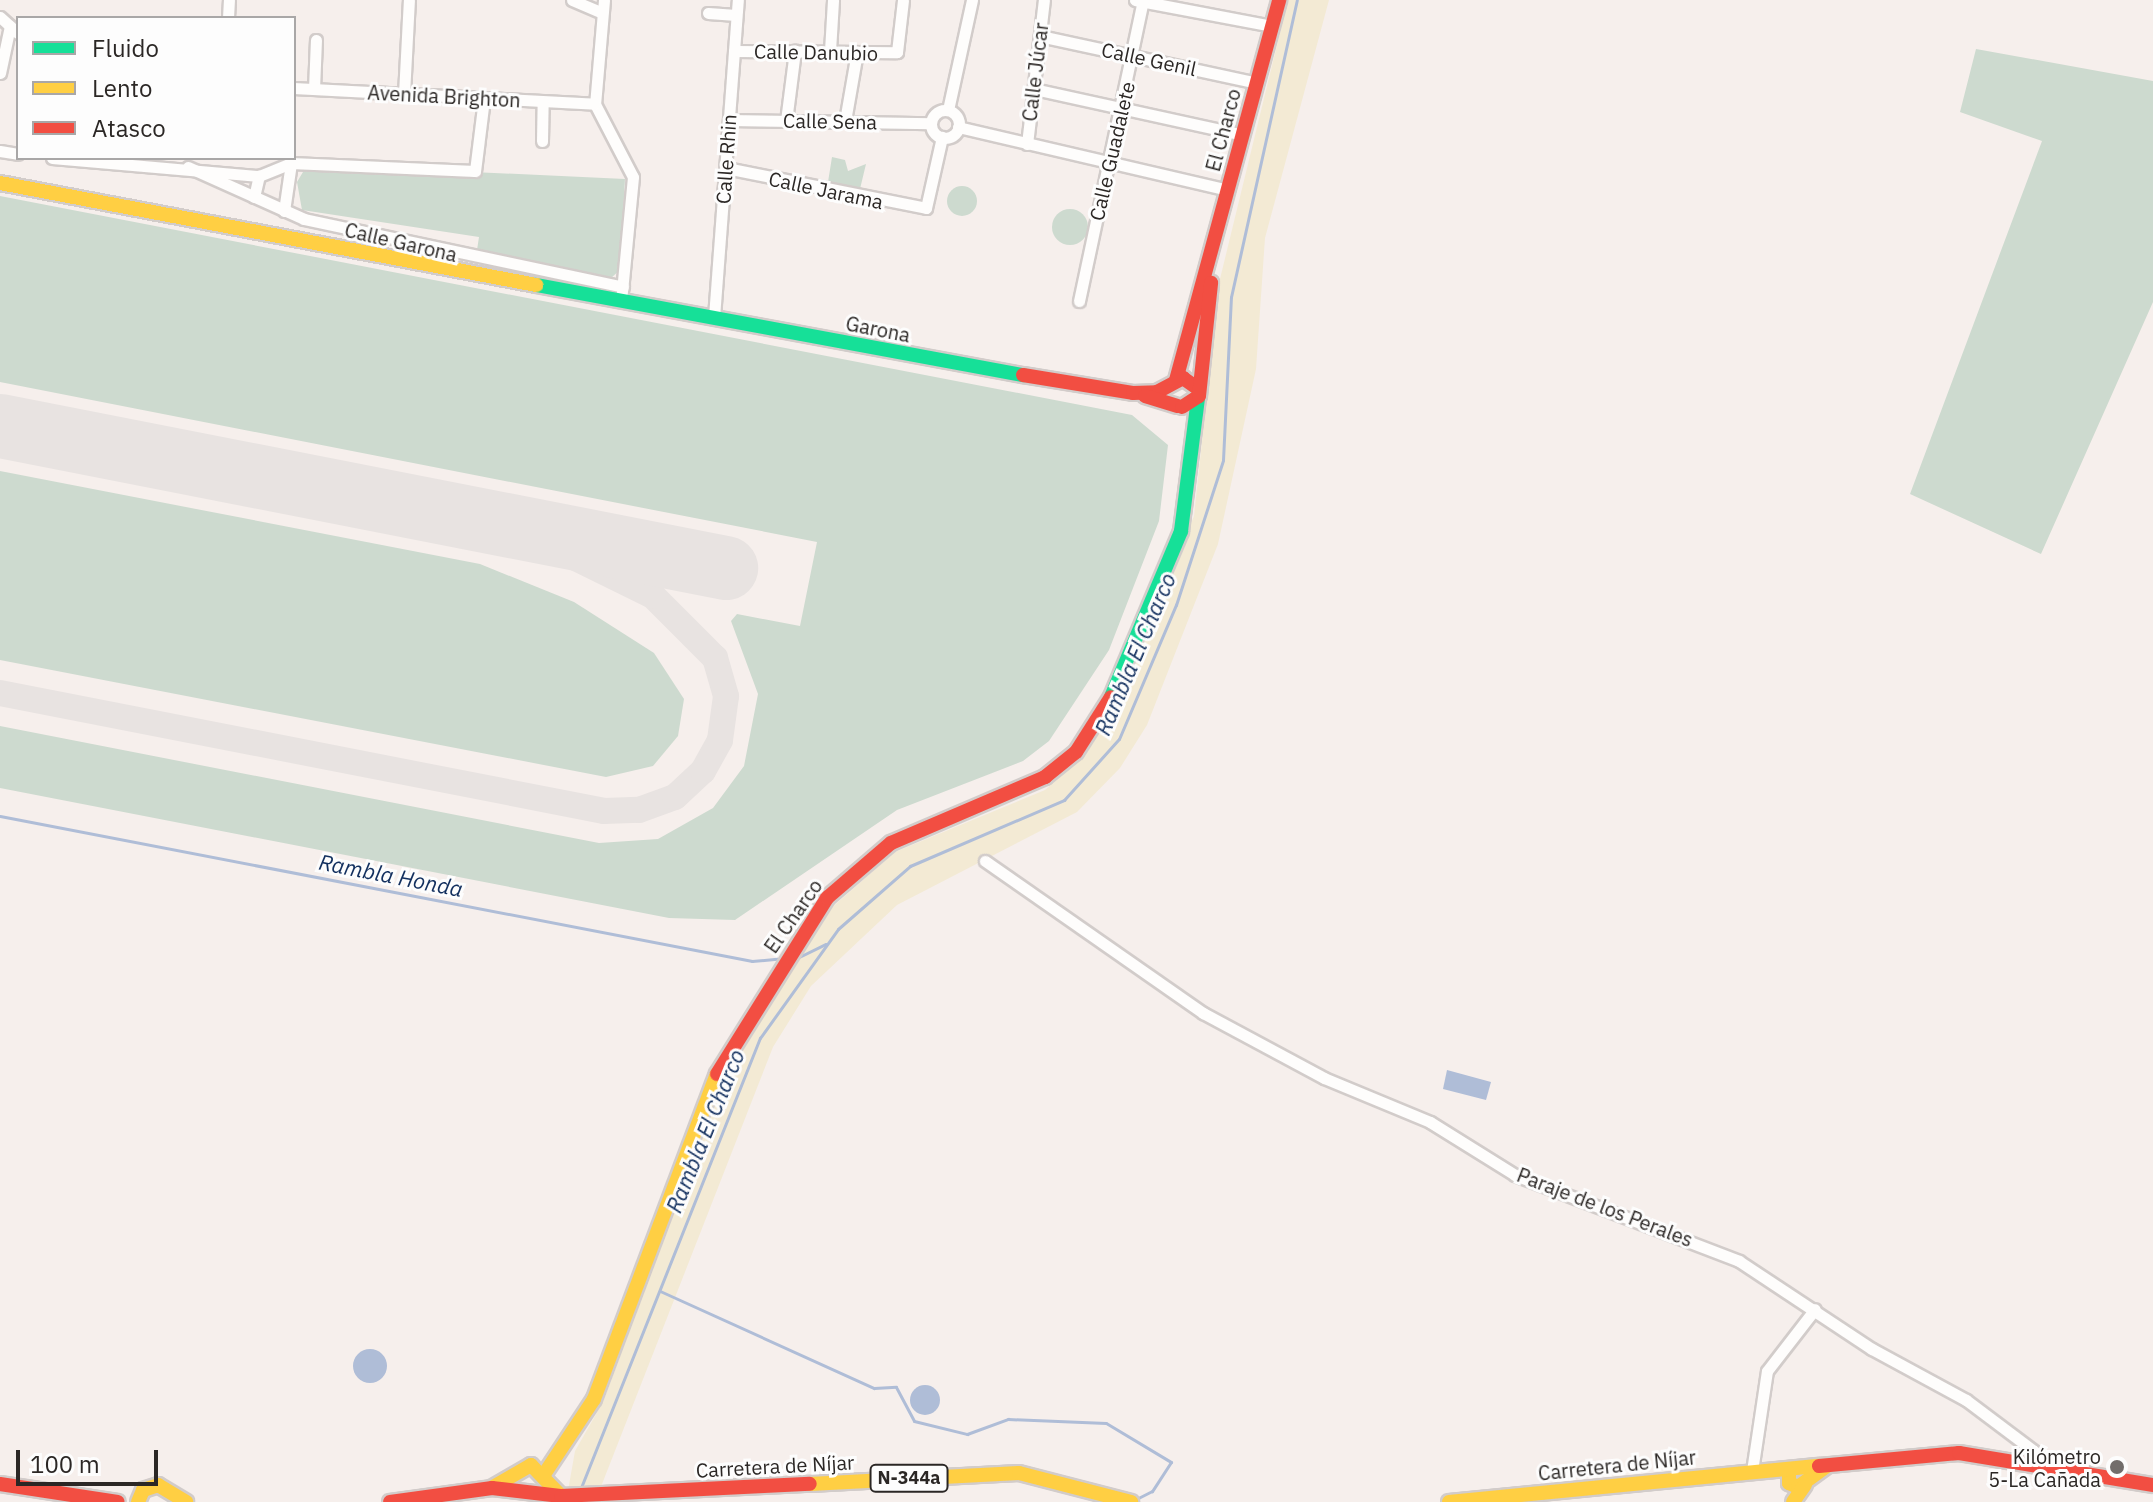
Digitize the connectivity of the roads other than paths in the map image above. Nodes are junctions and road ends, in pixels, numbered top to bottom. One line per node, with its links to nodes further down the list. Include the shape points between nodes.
1 (409, 0): 28 (street)
2 (572, 0): 10 (street)
3 (738, 0): 12 (street, Calle Rhin)
4 (833, 0): 20 (street)
5 (903, 0): 21 (street, Calle Danubio, via 897,52)
6 (972, 0): 33 (street)
7 (1044, 0): 16 (street, Calle Júcar)
8 (1279, 0): 14 (main road, El Charco)
9 (1141, 1): 14 (street); 22 (street, Calle Guadalete)
10 (603, 6): 31 (street)
11 (708, 13): 12 (street)
12 (736, 15): 18 (street, Calle Rhin)
13 (0, 17): 15 (street)
14 (1272, 26): 24 (main road, El Charco)
15 (14, 30): 23 (street)
16 (1040, 36): 22 (street, Calle Genil); 27 (street, Calle Júcar)
17 (316, 40): 26 (street)
18 (734, 51): 19 (street, Calle Danubio); 34 (street, Calle Rhin)
19 (795, 51): 20 (street, Calle Danubio); 35 (street)
20 (830, 51): 21 (street, Calle Danubio)
21 (857, 52): 36 (street)
22 (1133, 56): 24 (street, Calle Genil); 32 (street, Calle Guadalete)
23 (0, 73)
24 (1257, 83): 39 (main road, El Charco)
25 (296, 88): 26 (street, Avenida Brighton)
26 (314, 89): 28 (street, Avenida Brighton)
27 (1034, 89): 32 (street); 42 (street, Calle Júcar)
28 (404, 94): 29 (street, Avenida Brighton)
29 (484, 99): 30 (street, Avenida Brighton); 45 (street, via 479,169)
30 (543, 102): 31 (street, Avenida Brighton); 41 (street)
31 (595, 104): 54 (street, via 631,165)
32 (1122, 108): 39 (street); 46 (street, Calle Guadalete)
33 (948, 110): 37 (street); 38 (street)
34 (729, 120): 35 (street, Calle Sena); 47 (street, Calle Rhin)
35 (786, 121): 36 (street, Calle Sena)
36 (845, 121): 37 (street, Calle Sena)
37 (931, 123): 40 (street)
38 (958, 127): 40 (street); 42 (street)
39 (1243, 135): 50 (main road, El Charco)
40 (942, 137): 47 (street, Calle Jarama, via 926,208)
41 (542, 141)
42 (1027, 144): 46 (street)
43 (107, 160): 44 (street)
44 (189, 163): 48 (street); 51 (street, Calle Garona)
45 (291, 163): 48 (street); 52 (street)
46 (1110, 163): 50 (street); 55 (street, Calle Guadalete)
47 (726, 168): 56 (street, Calle Rhin)
48 (259, 176): 51 (street)
49 (0, 183): 54 (main road, Garona)
50 (1228, 190): 53 (main road, El Charco)
51 (254, 197): 52 (street, Calle Garona)
52 (284, 211): 54 (street, Calle Garona)
53 (1214, 245): 57 (main road, El Charco); 59 (main road, El Charco)
54 (620, 293): 56 (main road, Garona, via 648,306)
55 (1079, 301)
56 (714, 317): 58 (main road, Garona)
57 (1173, 382): 58 (main road); 59 (main road, via 1188,378); 60 (main road)
58 (1133, 393): 60 (main road, Garona)
59 (1199, 394): 60 (main road); 61 (main road, El Charco)
60 (1180, 407): 61 (main road)
61 (1196, 432): 64 (main road, El Charco, via 1179,539 1101,715 1076,752 1045,777 891,843 827,898 714,1079 601,1382)
62 (985, 861): 63 (street, Paraje de los Perales, via 1203,1013 1324,1078 1430,1122 1515,1175 1723,1253)
63 (1815, 1309): 66 (street, Paraje de los Perales, via 1966,1400); 67 (street, via 1767,1371)
64 (562, 1445): 65 (main road, Carretera de Níjar); 69 (main road, El Charco)
65 (531, 1465): 68 (main road, Carretera de Níjar / N-344a); 69 (main road)
66 (2054, 1466): 70 (main road, via 1959,1453 1832,1464); 72 (main road)
67 (1752, 1471): 70 (main road, Carretera de Níjar, via 1789,1470); 79 (main road, Carretera de Níjar)
68 (514, 1474): 73 (main road, Carretera de Níjar / N-344a); 74 (main road)
69 (543, 1478): 75 (main road); 77 (main road)
70 (1802, 1480): 85 (main road)
71 (0, 1484): 80 (main road)
72 (2153, 1485)
73 (492, 1488): 74 (main road, Carretera de Níjar / N-344a); 82 (main road, Carretera de Níjar / N-344a)
74 (516, 1491): 75 (main road, Carretera de Níjar / N-344a)
75 (534, 1495): 77 (main road, Carretera de Níjar / N-344a)
76 (140, 1496): 78 (main road, via 158,1485); 80 (main road)
77 (561, 1496): 83 (main road, Carretera de Níjar / N-344a, via 1019,1473)
78 (171, 1498): 81 (main road)
79 (1534, 1498): 84 (main road, Carretera de Níjar)
80 (113, 1501)
81 (186, 1502)
82 (390, 1502)
83 (1131, 1502)
84 (1449, 1502)
85 (1793, 1502)

